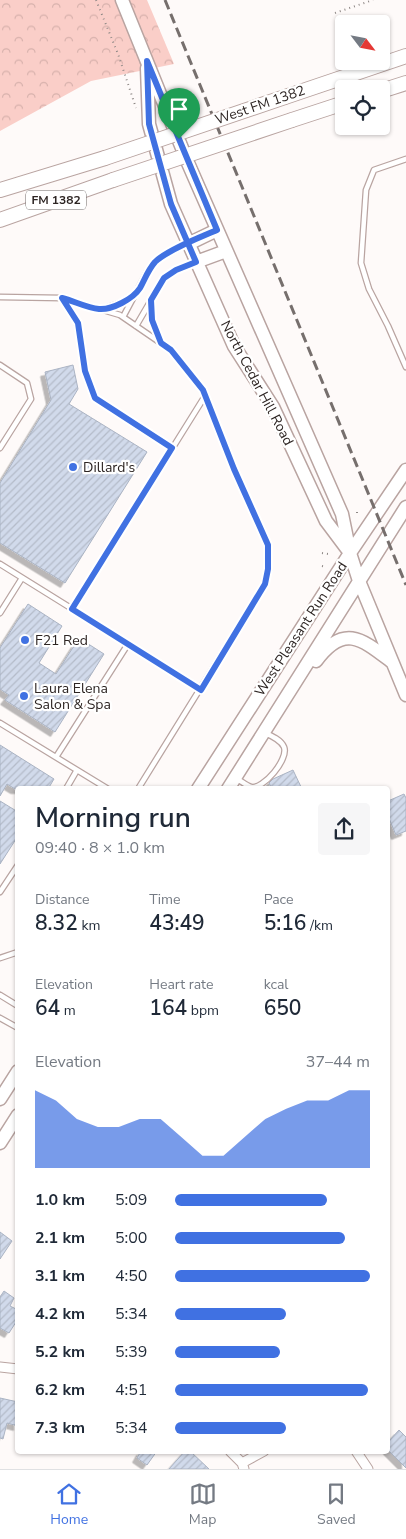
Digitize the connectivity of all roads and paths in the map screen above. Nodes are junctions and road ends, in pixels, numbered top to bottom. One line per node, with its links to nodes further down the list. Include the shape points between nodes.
1 (122, 0): 5 (street, North Cedar Hill Road)
2 (373, 0): 3 (path)
3 (335, 13)
4 (406, 56): 10 (main road, West FM 1382 / FM 1382, bridge, via 105,158)
5 (147, 61): 12 (street, North Cedar Hill Road); 13 (street, North Cedar Hill Road, via 149,124 171,204)
6 (406, 83): 7 (main road)
7 (390, 88)
8 (335, 106): 11 (main road, West FM 1382 / FM 1382, bridge)
9 (406, 159): 25 (lane, via 374,170 366,190 361,263 369,289)
10 (0, 190)
11 (0, 220)
12 (217, 230): 13 (street); 14 (street, North Cedar Hill Road)
13 (188, 244): 15 (street, North Cedar Hill Road); 16 (lane, via 156,260)
14 (226, 251): 15 (street); 34 (street, North Cedar Hill Road, via 342,514)
15 (196, 262): 19 (lane, via 164,278); 34 (street, North Cedar Hill Road, via 234,346 273,407 326,521)
16 (139, 290): 20 (lane, via 122,302); 21 (lane)
17 (0, 297): 18 (lane)
18 (62, 298): 20 (lane); 28 (lane, via 78,323 85,371 95,398)
19 (151, 300): 22 (lane); 23 (lane, via 152,320)
20 (100, 309): 21 (lane)
21 (123, 317): 22 (lane)
22 (136, 326): 23 (lane)
23 (161, 343): 26 (lane, via 171,350)
24 (0, 365): 27 (lane, via 27,383 31,399)
25 (406, 367)
26 (205, 396): 28 (lane); 45 (lane, via 268,545 268,569 265,584)
27 (0, 448)
28 (172, 448): 41 (lane)
29 (405, 475): 34 (street, West Pleasant Run Road)
30 (406, 507): 32 (street, West Pleasant Run Road)
31 (406, 523): 32 (street)
32 (386, 536): 40 (street, West Pleasant Run Road)
33 (322, 553): 35 (path)
34 (350, 553): 40 (street, North Cedar Hill Road); 55 (street, West Pleasant Run Road)
35 (328, 554)
36 (0, 564): 39 (lane)
37 (322, 566): 38 (path)
38 (326, 567)
39 (22, 578): 41 (lane); 42 (lane)
40 (359, 581): 44 (street, North Cedar Hill Road); 48 (street, West Pleasant Run Road)
41 (72, 609): 43 (lane)
42 (0, 613)
43 (128, 644): 45 (lane); 49 (lane)
44 (392, 662): 46 (street, North Cedar Hill Road); 48 (street, via 366,642 339,639 323,651)
45 (201, 690): 54 (lane)
46 (406, 695)
47 (0, 723): 49 (lane)
48 (265, 731): 51 (street, West Pleasant Run Road); 56 (lane, via 276,737 285,754)
49 (56, 757): 50 (lane)
50 (77, 770): 52 (lane); 53 (lane)
51 (231, 783)
52 (68, 786)
53 (103, 786)
54 (140, 786)
55 (200, 786)
56 (259, 786)
57 (15, 870): 58 (lane)
58 (0, 892)
59 (15, 953): 60 (lane)
60 (0, 958)
61 (0, 995): 62 (lane)
62 (15, 1004)
63 (0, 1018): 64 (lane)
64 (15, 1026)
65 (15, 1076): 66 (street)
66 (0, 1098)
67 (15, 1120): 68 (street)
68 (0, 1143)
69 (1, 1366): 70 (street)
70 (15, 1368)
71 (233, 1454): 74 (street)
72 (260, 1454): 74 (street)
73 (358, 1454): 75 (street)
74 (243, 1466)
75 (368, 1469)

